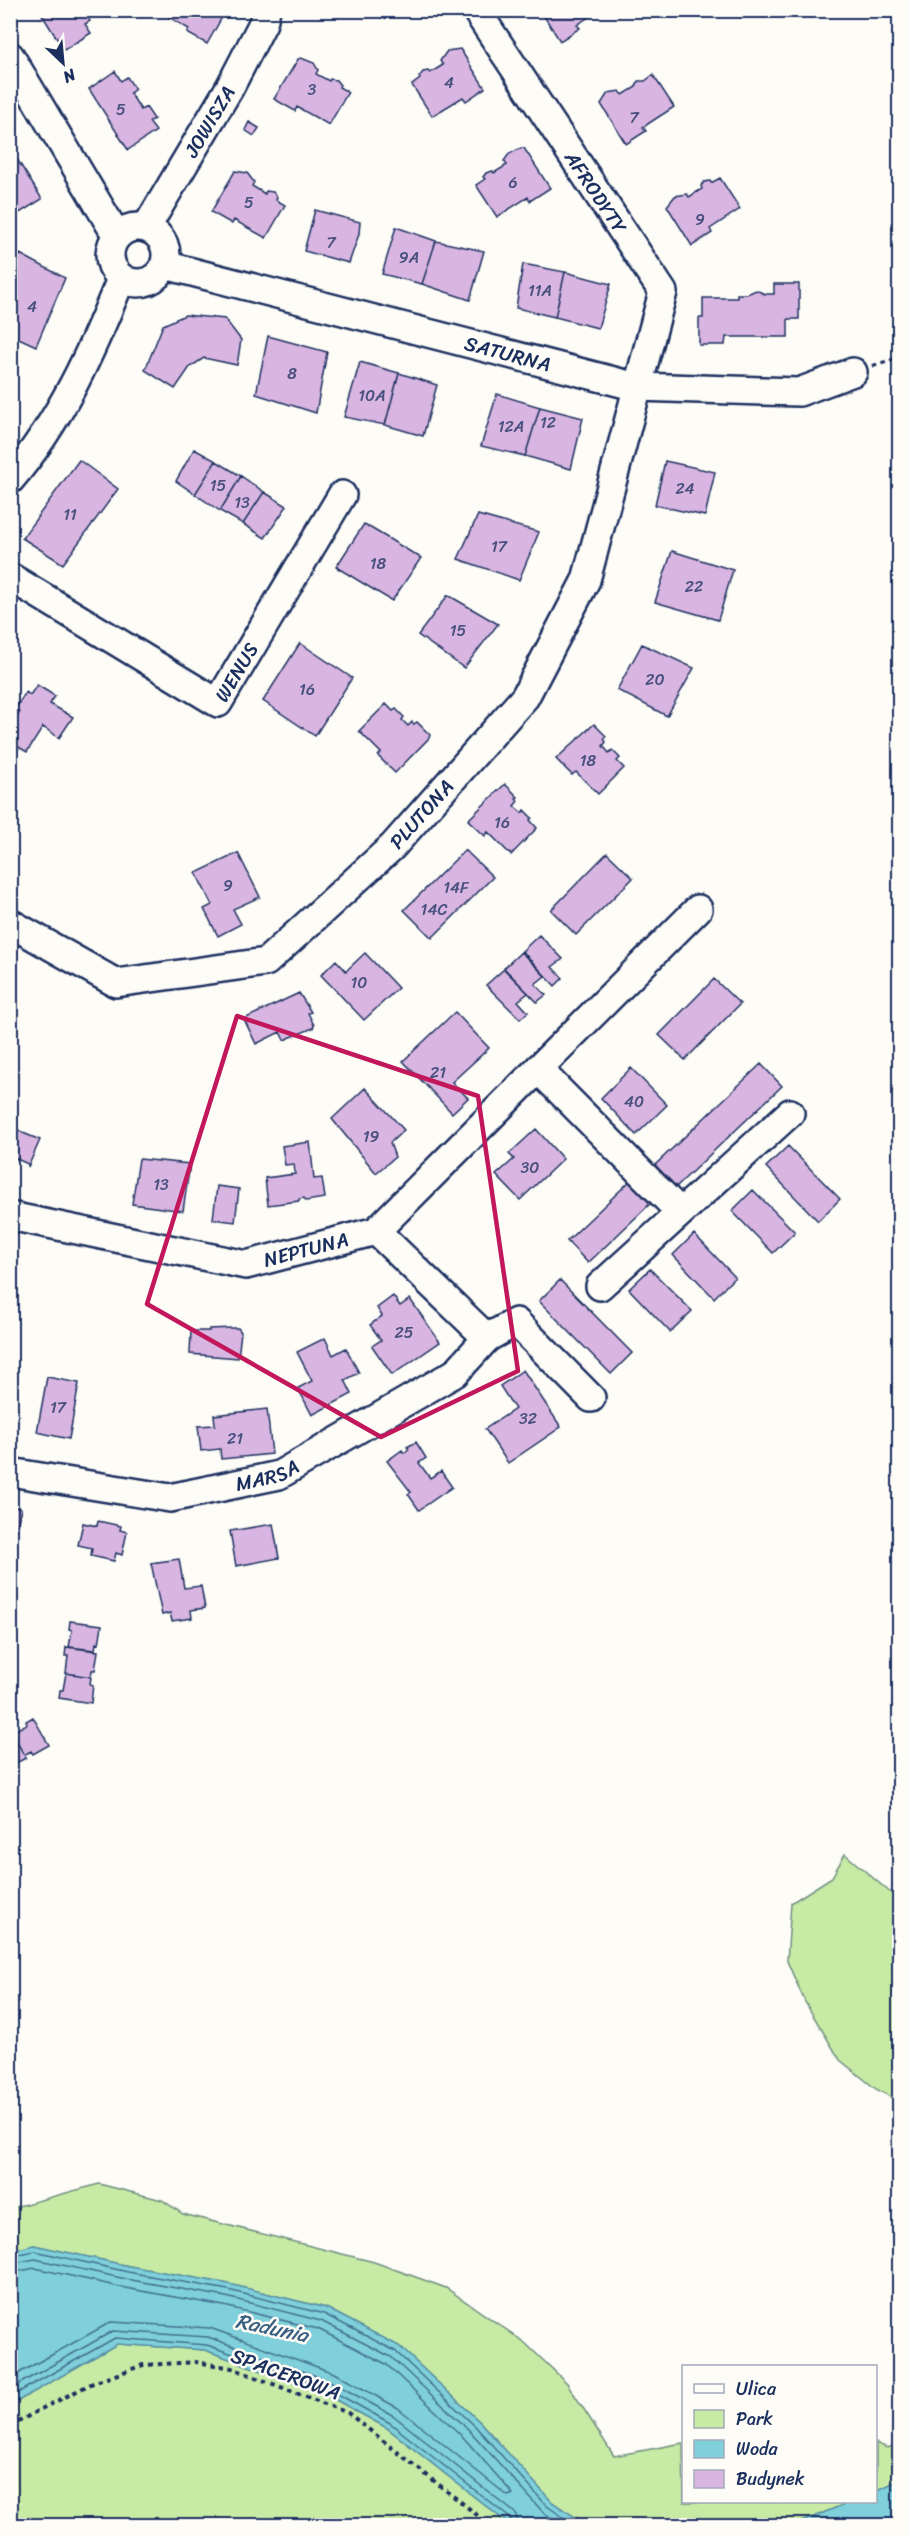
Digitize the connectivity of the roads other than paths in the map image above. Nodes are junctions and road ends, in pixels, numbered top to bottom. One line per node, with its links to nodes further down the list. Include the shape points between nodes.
1 (266, 10): 4 (street, JOWISZA, via 230,87)
2 (476, 10): 9 (street, AFRODYTY, via 663,292)
3 (10, 56): 5 (street)
4 (146, 228): 5 (street, via 135,227); 6 (street, via 162,239)
5 (117, 236): 7 (street, via 110,262)
6 (165, 266): 7 (street, via 143,284); 9 (street, SATURNA)
7 (122, 279): 10 (street, via 88,359 34,452)
8 (853, 372): 9 (street, SATURNA, via 800,392)
9 (637, 387): 14 (street, PLUTONA, via 586,580 525,697 393,846 266,962 116,983)
10 (10, 480)
11 (342, 495): 12 (street, WENUS, via 218,703)
12 (10, 577)
13 (698, 909): 15 (street)
14 (10, 923)
15 (538, 1069): 17 (street); 19 (street)
16 (790, 1113): 17 (street)
17 (680, 1212): 20 (street)
18 (10, 1216): 19 (street, NEPTUNA, via 246,1265)
19 (376, 1231): 21 (street)
20 (600, 1286)
21 (487, 1338): 22 (street, MARSA, via 516,1322); 23 (street, MARSA, via 455,1373 279,1474 170,1498)
22 (591, 1398)
23 (10, 1472)

